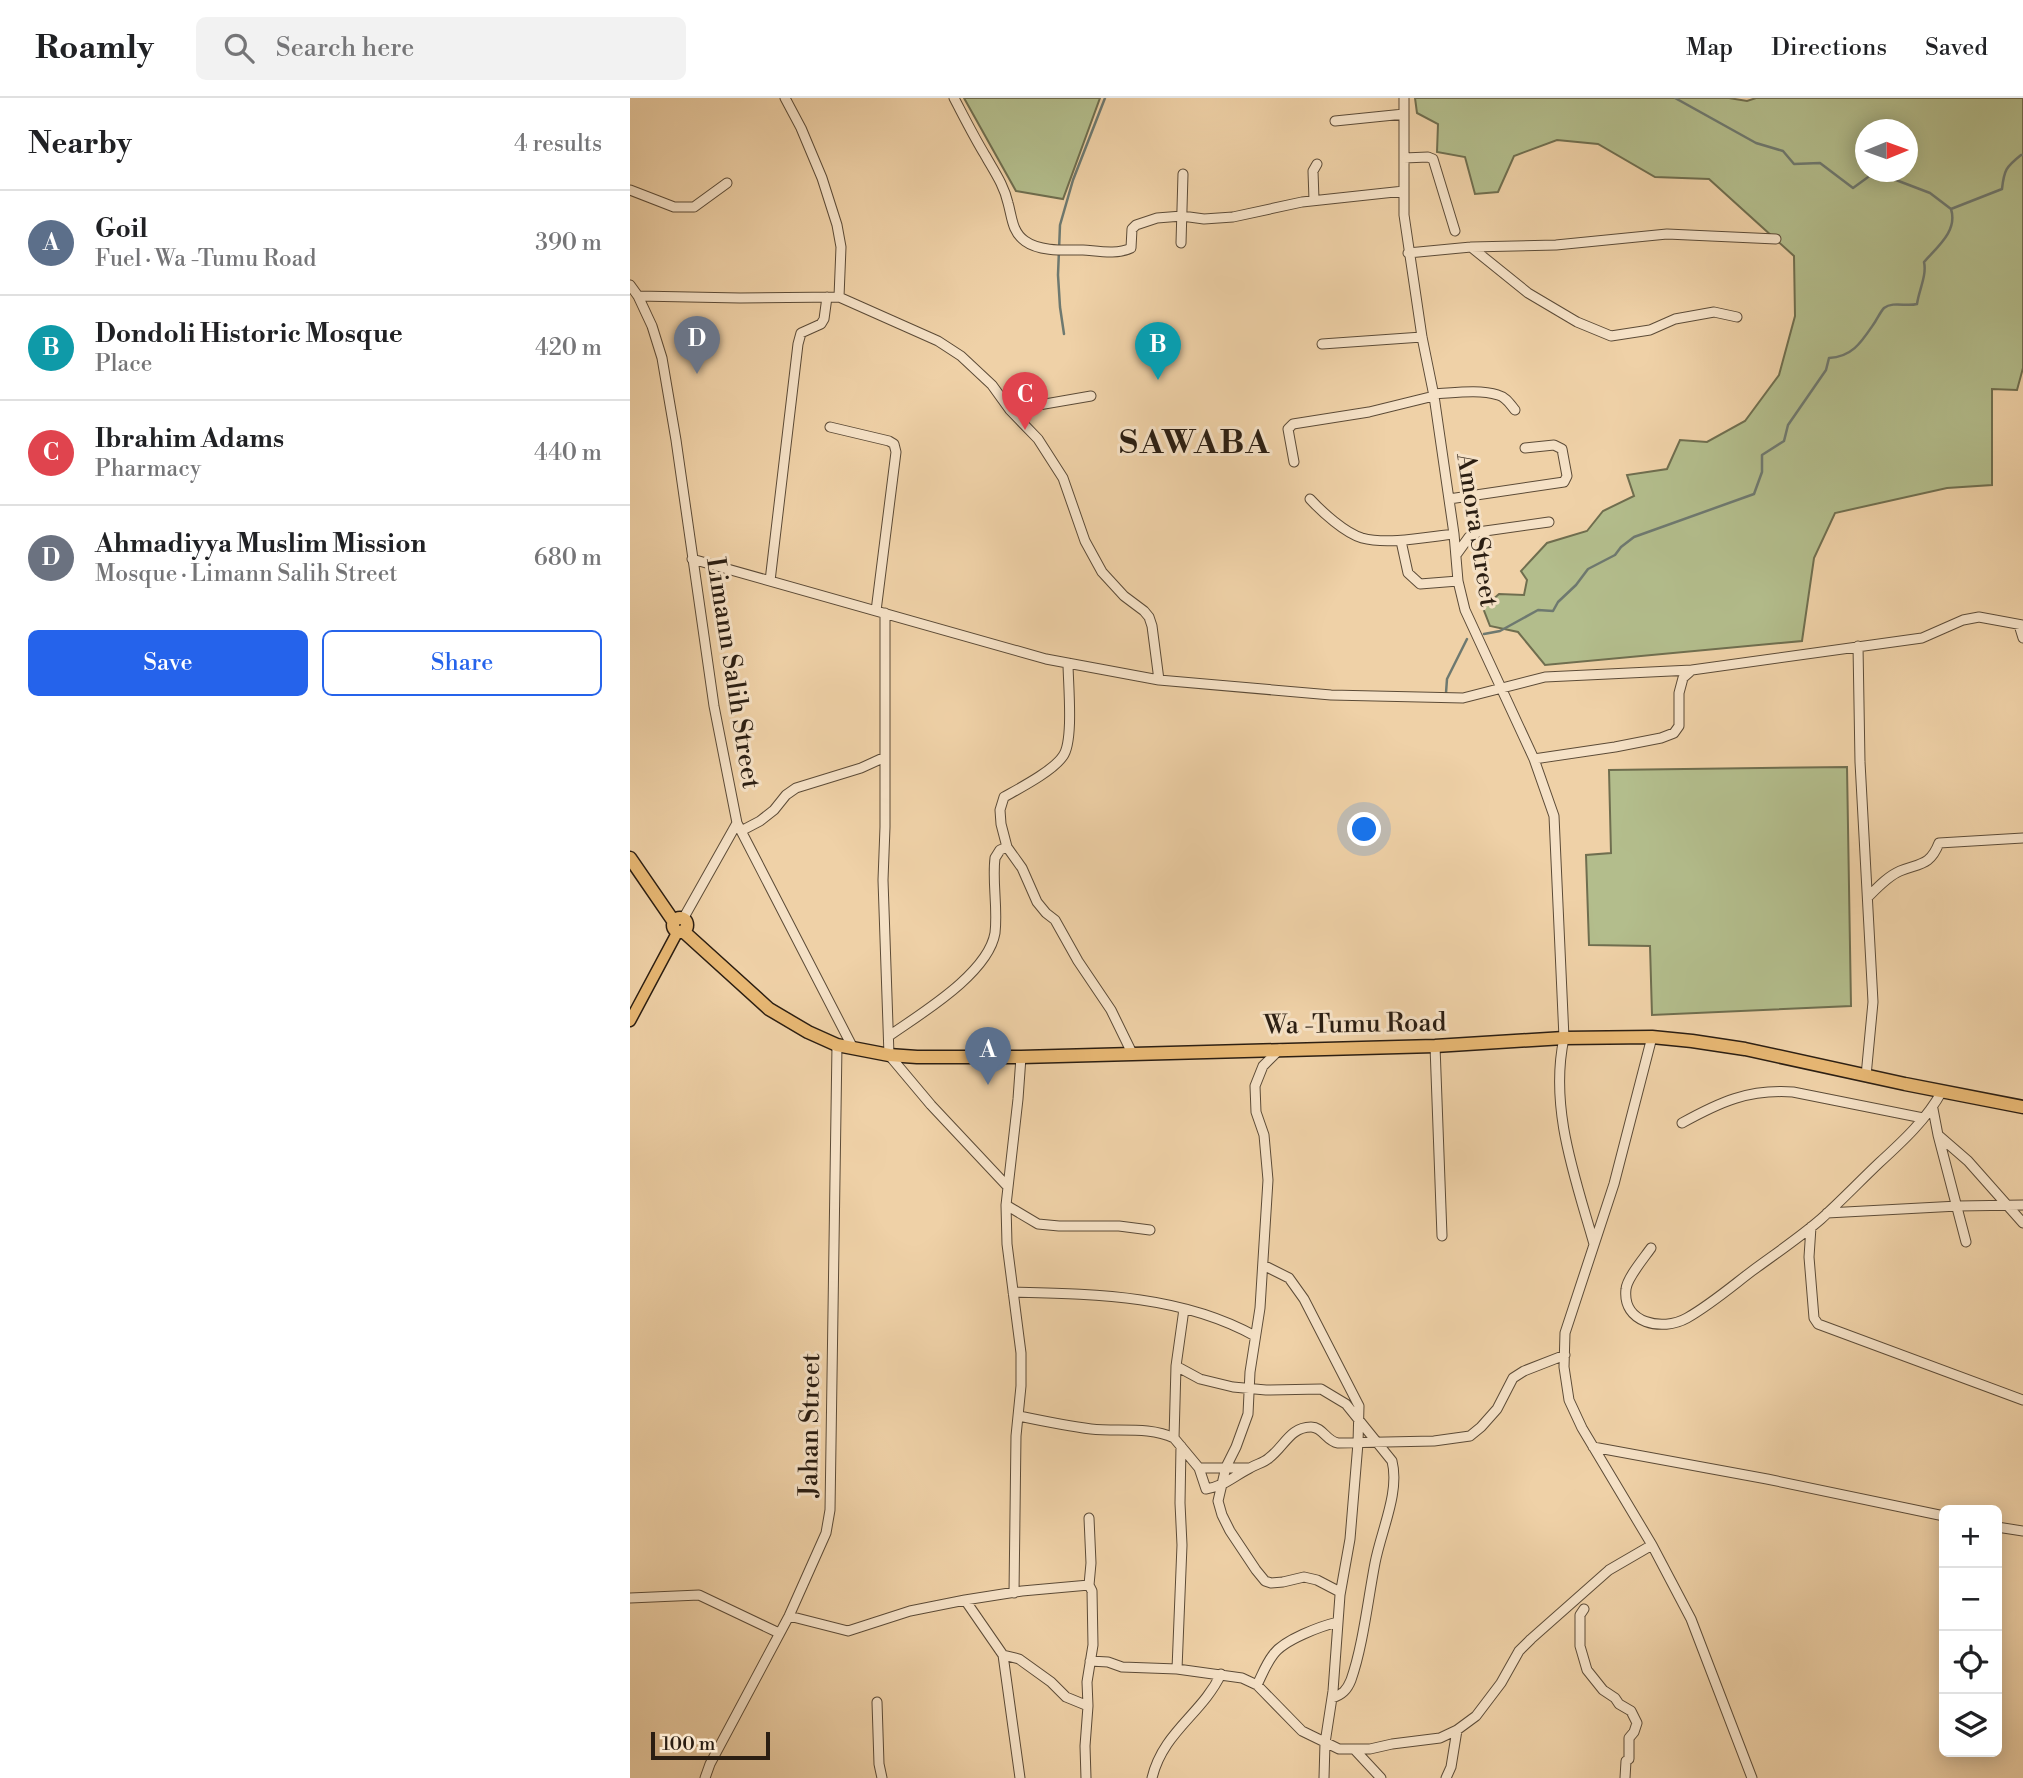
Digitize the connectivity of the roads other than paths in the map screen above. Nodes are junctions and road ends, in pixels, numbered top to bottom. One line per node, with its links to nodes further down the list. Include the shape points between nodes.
1 (785, 98): 22 (street, via 822,178 837,225)
2 (954, 98): 13 (street, via 1001,181 1011,220 1026,242 1119,252 1131,248 1136,225)
3 (1404, 98): 4 (street, Amora Street)
4 (1404, 114): 5 (street); 6 (street, Amora Street)
5 (1335, 121)
6 (1404, 158): 11 (street, Amora Street); 14 (street, via 1433,159)
7 (1317, 164): 12 (street)
8 (1183, 174): 13 (street)
9 (727, 183): 10 (street, via 694,207 674,207)
10 (630, 190)
11 (1404, 191): 12 (street); 18 (street, Amora Street)
12 (1314, 200): 13 (street, via 1233,217)
13 (1182, 216): 16 (street)
14 (1455, 231)
15 (1776, 239): 17 (street, via 1667,234)
16 (1181, 243)
17 (1471, 247): 18 (street); 23 (street, via 1528,293 1611,336 1714,312)
18 (1408, 253): 24 (street, Amora Street)
19 (630, 285): 20 (street, Limann Salih Street)
20 (638, 296): 21 (street); 39 (street, Limann Salih Street, via 662,358)
21 (827, 297): 22 (street); 40 (street, via 821,324 801,333 798,344)
22 (839, 297): 28 (street, via 961,356)
23 (1737, 317)
24 (1422, 337): 25 (street); 26 (street, Amora Street)
25 (1322, 344)
26 (1434, 395): 29 (street, via 1499,395); 32 (street, via 1370,412 1293,424 1288,429); 34 (street, Amora Street)
27 (1091, 396): 28 (street)
28 (1010, 410): 48 (street, via 1038,439 1063,478 1085,541 1102,572 1149,617)
29 (1515, 410)
30 (830, 427): 42 (street, via 894,444)
31 (1525, 448): 34 (street, via 1554,445 1562,449 1564,482)
32 (1294, 462)
33 (1310, 499): 37 (street, via 1326,517 1361,538)
34 (1449, 499): 36 (street, Amora Street)
35 (1549, 522): 38 (street, via 1478,532)
36 (1454, 534): 37 (street); 38 (street, Amora Street)
37 (1401, 541): 41 (street, via 1413,580 1420,584)
38 (1456, 555): 41 (street, Amora Street)
39 (692, 559): 40 (street); 52 (street, Limann Salih Street, via 714,706)
40 (770, 581): 42 (street)
41 (1458, 581): 49 (street, Amora Street, via 1465,610)
42 (881, 612): 46 (street); 50 (street)
43 (2021, 625): 44 (street); 45 (street, via 1979,617 1922,638)
44 (2023, 638)
45 (1858, 646): 47 (street); 56 (street)
46 (1068, 663): 48 (street); 54 (street, via 1068,744 1064,756 1049,769 1001,802)
47 (1692, 670): 49 (street, via 1545,677); 51 (street, via 1683,678 1679,726 1674,733)
48 (1159, 680): 49 (street, via 1344,695 1463,698)
49 (1501, 689): 51 (street, Amora Street)
50 (885, 757): 52 (street, via 796,788 760,821); 59 (street, via 883,880)
51 (1534, 759): 61 (street, Amora Street, via 1554,816)
52 (739, 827): 57 (street); 64 (street, Limann Salih Street)
53 (2023, 838): 56 (street, via 1939,843 1934,857 1898,872)
54 (1007, 847): 59 (street, via 995,858 995,934 985,955 958,987); 66 (street, via 1037,902 1055,920 1111,1010)
55 (630, 858): 57 (highway, Wa -Tumu Road)
56 (1868, 897): 69 (street, via 1873,1002)
57 (680, 925): 58 (main road); 62 (highway, Wa -Tumu Road, via 769,1009)
58 (630, 1021)
59 (889, 1036): 67 (street)
60 (1652, 1037): 61 (highway, Wa -Tumu Road); 69 (highway, Wa -Tumu Road, via 1745,1049); 87 (street)
61 (1564, 1038): 63 (highway, Wa -Tumu Road); 87 (street, Amora Street, via 1558,1090 1564,1132)
62 (837, 1045): 64 (highway, Wa -Tumu Road); 118 (street, Jahan Street, via 830,1510 826,1533)
63 (1435, 1046): 65 (highway, Wa -Tumu Road); 85 (street)
64 (853, 1048): 67 (highway, Wa -Tumu Road)
65 (1280, 1049): 66 (highway, Wa -Tumu Road); 89 (street, via 1263,1066 1255,1086 1268,1180)
66 (1132, 1053): 68 (highway, Wa -Tumu Road)
67 (889, 1055): 68 (highway, Wa -Tumu Road); 76 (street)
68 (1021, 1056): 76 (street)
69 (1866, 1076): 70 (highway, Wa -Tumu Road)
70 (1942, 1091): 71 (highway, Wa -Tumu Road); 72 (street)
71 (2023, 1107)
72 (1933, 1109): 73 (street); 75 (street)
73 (1923, 1118): 74 (street, via 1771,1090 1712,1106); 81 (street)
74 (1682, 1123)
75 (1938, 1135): 79 (street); 80 (street)
76 (1008, 1187): 77 (street)
77 (1006, 1205): 84 (street, via 1038,1224); 90 (street)
78 (2023, 1205): 80 (street)
79 (1956, 1206): 80 (street); 81 (street); 86 (street)
80 (2007, 1206): 82 (street)
81 (1826, 1213): 83 (street)
82 (2023, 1223)
83 (1811, 1227): 88 (street, via 1707,1305 1671,1325 1638,1319 1626,1303 1626,1286); 96 (street, via 1809,1256 1818,1324)
84 (1150, 1230)
85 (1442, 1236)
86 (1966, 1242)
87 (1594, 1244): 93 (street, via 1565,1333)
88 (1650, 1248)
89 (1264, 1265): 92 (street); 98 (street, via 1289,1278 1304,1299 1352,1390)
90 (1013, 1292): 91 (street, via 1152,1300); 97 (street, via 1021,1353)
91 (1184, 1309): 92 (street, via 1231,1322); 94 (street)
92 (1255, 1336): 95 (street)
93 (1564, 1355): 101 (street, via 1513,1378 1497,1409 1470,1436); 102 (street, via 1569,1401)
94 (1176, 1366): 95 (street, via 1200,1379); 99 (street)
95 (1248, 1388): 98 (street, via 1321,1388 1346,1404); 103 (street, via 1248,1414)
96 (2023, 1400)
97 (1019, 1416): 99 (street, via 1092,1429 1147,1432); 114 (street)
98 (1359, 1420): 100 (street); 101 (street)
99 (1178, 1442): 104 (street); 123 (street, via 1182,1545)
100 (1358, 1443): 101 (street); 105 (street, via 1332,1443 1315,1427 1297,1429 1267,1460); 113 (street, via 1350,1539)
101 (1378, 1443): 126 (street, via 1392,1461 1394,1472 1388,1510 1351,1681 1342,1695)
102 (1593, 1447): 107 (street); 111 (street)
103 (1226, 1467): 104 (street); 105 (street); 106 (street)
104 (1199, 1468): 106 (street, via 1206,1489)
105 (1248, 1468): 106 (street)
106 (1222, 1486): 113 (street, via 1218,1501 1222,1515 1265,1581 1304,1577)
107 (1939, 1515)
108 (1089, 1518): 112 (street)
109 (2002, 1528): 110 (street)
110 (2023, 1531)
111 (1651, 1545): 129 (street, via 1609,1570 1531,1639 1476,1716); 141 (street, via 1691,1619)
112 (1089, 1585): 114 (street); 122 (street, via 1093,1614)
113 (1340, 1592): 119 (street)
114 (1014, 1593): 116 (street)
115 (630, 1598): 120 (street, via 699,1595)
116 (965, 1600): 118 (street, via 848,1631); 121 (street)
117 (1584, 1609): 140 (street, via 1580,1646 1587,1670 1603,1690 1631,1711 1637,1723 1629,1738)
118 (789, 1616): 120 (street, Jahan Street)
119 (1338, 1622): 125 (street, via 1282,1645); 126 (street)
120 (779, 1633): 132 (street, Jahan Street)
121 (1003, 1655): 128 (street, via 1020,1659 1066,1697); 134 (street)
122 (1090, 1661): 123 (street); 128 (street)
123 (1177, 1668): 124 (street)
124 (1221, 1674): 125 (street); 136 (street, via 1169,1740)
125 (1257, 1685): 130 (street, via 1302,1731)
126 (1332, 1698): 130 (street)
127 (877, 1702): 133 (street)
128 (1088, 1706): 135 (street)
129 (1457, 1730): 131 (street, via 1440,1738); 139 (street)
130 (1325, 1743): 131 (street); 137 (street)
131 (1354, 1749): 138 (street)
132 (705, 1778)
133 (882, 1778)
134 (1020, 1778)
135 (1086, 1778)
136 (1152, 1778)
137 (1324, 1778)
138 (1381, 1778)
139 (1446, 1778)
140 (1625, 1778)
141 (1752, 1778)

